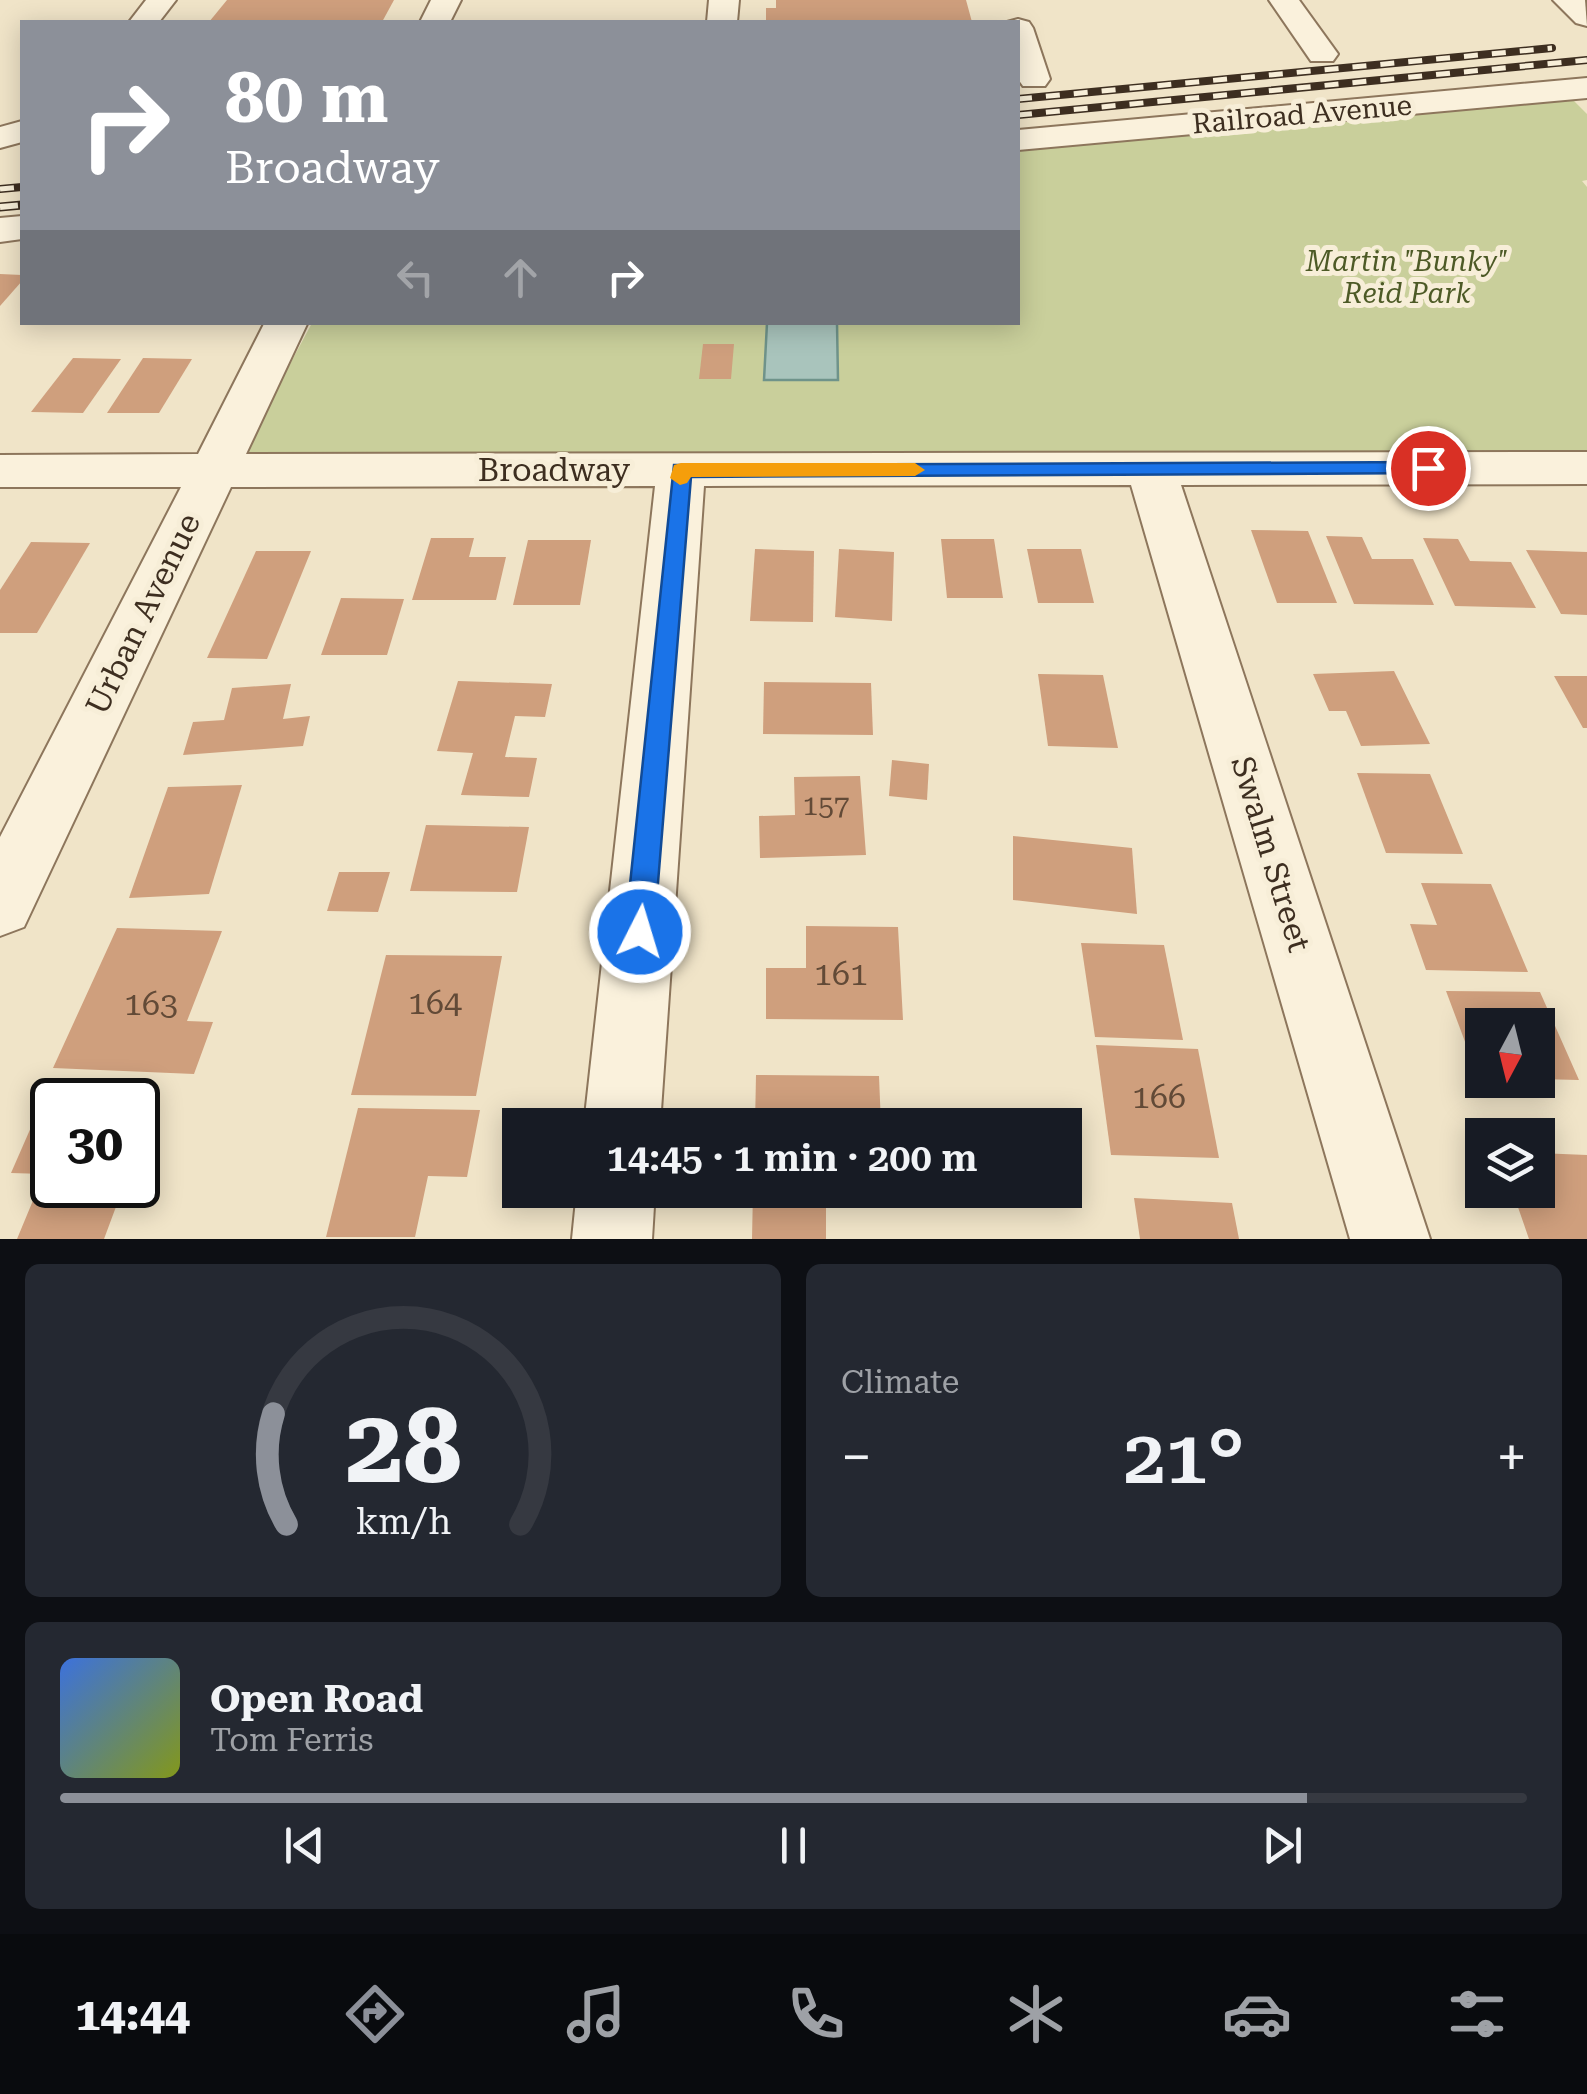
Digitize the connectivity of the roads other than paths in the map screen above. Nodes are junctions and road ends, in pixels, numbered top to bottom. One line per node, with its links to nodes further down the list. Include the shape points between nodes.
1 (161, 0): 5 (street)
2 (1284, 0): 7 (street)
3 (1568, 0): 4 (street)
4 (1587, 17)
5 (146, 20)
6 (1020, 37): 8 (street)
7 (1322, 54)
8 (1034, 78)
9 (1587, 88): 10 (street, Railroad Avenue)
10 (1020, 140)
11 (286, 325): 14 (street, Urban Avenue)
12 (1587, 468): 13 (street, Broadway)
13 (1152, 469): 15 (street, Broadway); 21 (street, Swalm Street)
14 (213, 470): 15 (street, Broadway); 16 (street, Broadway); 17 (street, Urban Avenue)
15 (681, 470): 18 (street)
16 (0, 471)
17 (0, 905)
18 (624, 1108)
19 (615, 1208): 20 (street)
20 (612, 1239)
21 (1390, 1239)

